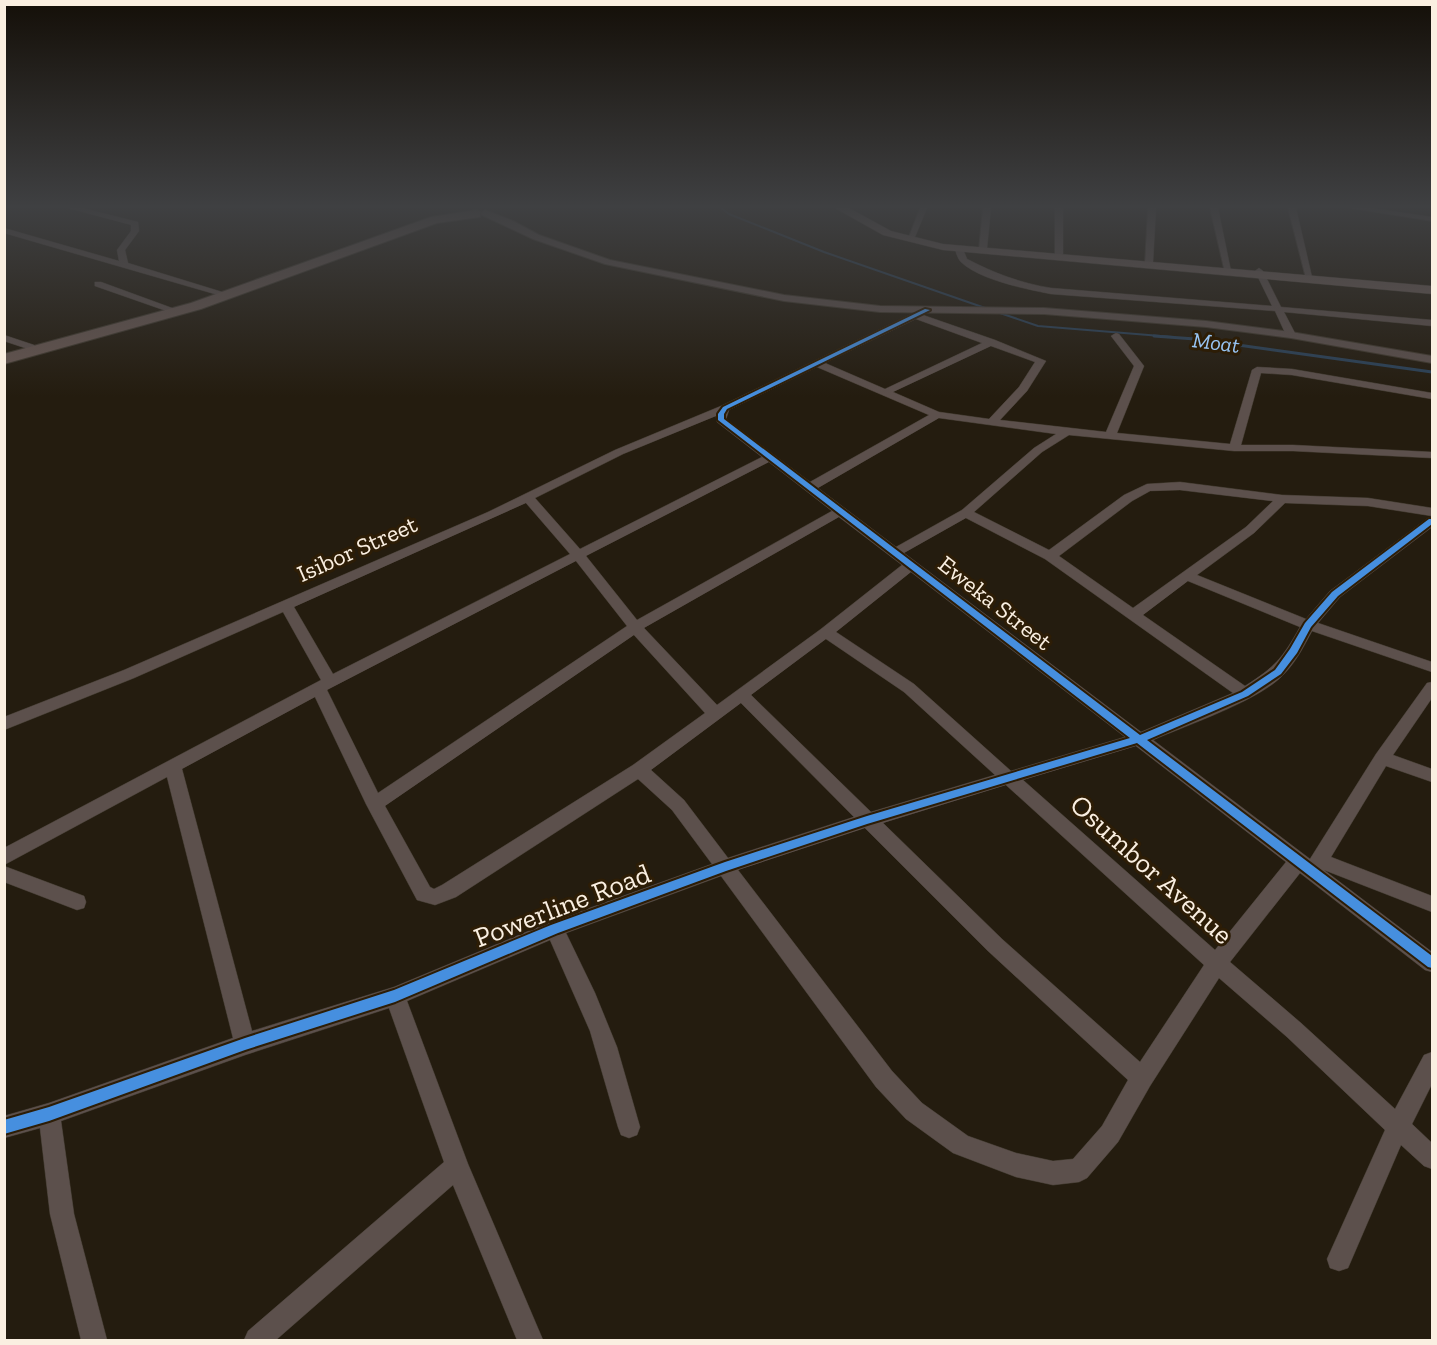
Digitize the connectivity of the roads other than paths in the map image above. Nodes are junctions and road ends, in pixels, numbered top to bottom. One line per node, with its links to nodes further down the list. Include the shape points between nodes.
1 (144, 271): 13 (street)
2 (286, 271): 13 (highway)
3 (291, 271): 13 (highway)
4 (646, 271): 16 (street, via 784,298)
5 (983, 271): 14 (street, via 1019,285 1051,291)
6 (1232, 271): 9 (main road)
7 (1246, 271): 9 (main road)
8 (1308, 271): 10 (street)
9 (1260, 273): 10 (main road); 12 (main road); 14 (street)
10 (1309, 275): 12 (main road)
11 (98, 284): 15 (street)
12 (1432, 288)
13 (225, 294): 15 (highway)
14 (1275, 308): 17 (street); 20 (street)
15 (175, 311): 24 (highway); 25 (highway)
16 (922, 313): 20 (street, via 1044,311); 23 (street); 27 (street)
17 (1368, 317): 18 (street); 19 (street)
18 (1432, 323)
19 (1432, 331)
20 (1291, 335): 26 (street)
21 (1116, 336): 34 (street, via 1139,366)
22 (4, 338): 24 (street)
23 (992, 342): 28 (street); 32 (street, via 1041,361 1023,389)
24 (31, 347): 25 (highway)
25 (4, 356)
26 (1432, 360)
27 (816, 363): 28 (street); 30 (street)
28 (884, 393): 31 (street)
29 (1432, 396): 35 (street, via 1292,372 1257,370)
30 (725, 408): 37 (street, Eweka Street, via 721,420); 39 (street, Isibor Street, via 619,452)
31 (937, 416): 32 (street); 38 (street)
32 (993, 421): 33 (street)
33 (1067, 432): 34 (street); 43 (street, via 1038,450)
34 (1110, 436): 35 (street)
35 (1234, 448): 36 (street, via 1293,447)
36 (1432, 455)
37 (768, 458): 38 (street, Eweka Street); 46 (street)
38 (810, 487): 41 (street, Eweka Street)
39 (528, 498): 46 (street); 50 (street, Isibor Street)
40 (1282, 499): 42 (street, via 1368,502); 47 (street, via 1180,486 1147,488); 49 (street, via 1250,530)
41 (840, 510): 45 (street, Eweka Street); 53 (street)
42 (1432, 512)
43 (966, 513): 45 (street); 47 (street)
44 (1432, 521): 52 (street, Powerline Road, via 1335,594)
45 (897, 552): 48 (street, Eweka Street)
46 (579, 556): 53 (street); 56 (street)
47 (1050, 556): 51 (street)
48 (912, 564): 54 (street); 62 (street, Eweka Street)
49 (1187, 576): 51 (street); 52 (street)
50 (286, 605): 56 (street); 61 (street, Isibor Street)
51 (1133, 615): 59 (street)
52 (1308, 624): 55 (street); 59 (street, Powerline Road, via 1278,672)
53 (635, 627): 60 (street); 68 (street)
54 (826, 632): 58 (street); 67 (street, Osumbor Avenue, via 909,688)
55 (1432, 667)
56 (324, 685): 64 (street); 68 (street)
57 (1432, 687): 63 (street)
58 (741, 694): 60 (street); 69 (street)
59 (1245, 694): 62 (street, Powerline Road)
60 (715, 712): 65 (street)
61 (4, 724)
62 (1140, 740): 67 (street, Powerline Road); 71 (street, Eweka Street)
63 (1382, 758): 66 (street); 71 (street)
64 (173, 766): 70 (street); 80 (street)
65 (639, 770): 68 (street, via 435,897 424,894); 72 (street, via 678,805)
66 (1432, 776)
67 (1009, 777): 69 (street, Powerline Road); 77 (street, Osumbor Avenue)
68 (375, 804)
69 (867, 820): 72 (street, Powerline Road); 82 (street, via 995,945)
70 (4, 857)
71 (1310, 864): 75 (street); 77 (street); 78 (street, Eweka Street)
72 (725, 867): 76 (street, Powerline Road); 82 (street, via 884,1079 914,1111 961,1145 1016,1165 1053,1173 1079,1170 1110,1134)
73 (4, 874): 74 (street)
74 (77, 902)
75 (1432, 904)
76 (555, 929): 79 (street, Powerline Road); 85 (street, via 612,1063)
77 (1217, 963): 82 (street); 86 (street, Osumbor Avenue)
78 (1432, 963)
79 (394, 996): 80 (street, Powerline Road); 88 (street)
80 (244, 1044): 83 (street, Powerline Road)
81 (1432, 1063): 86 (street)
82 (1142, 1078)
83 (48, 1114): 84 (street, Powerline Road); 90 (street, via 62,1214)
84 (4, 1127)
85 (628, 1127)
86 (1398, 1127): 87 (street, Osumbor Avenue); 89 (street)
87 (1432, 1158)
88 (457, 1166): 91 (street); 92 (street)
89 (1339, 1259)
90 (94, 1341)
91 (258, 1341)
92 (530, 1341)

